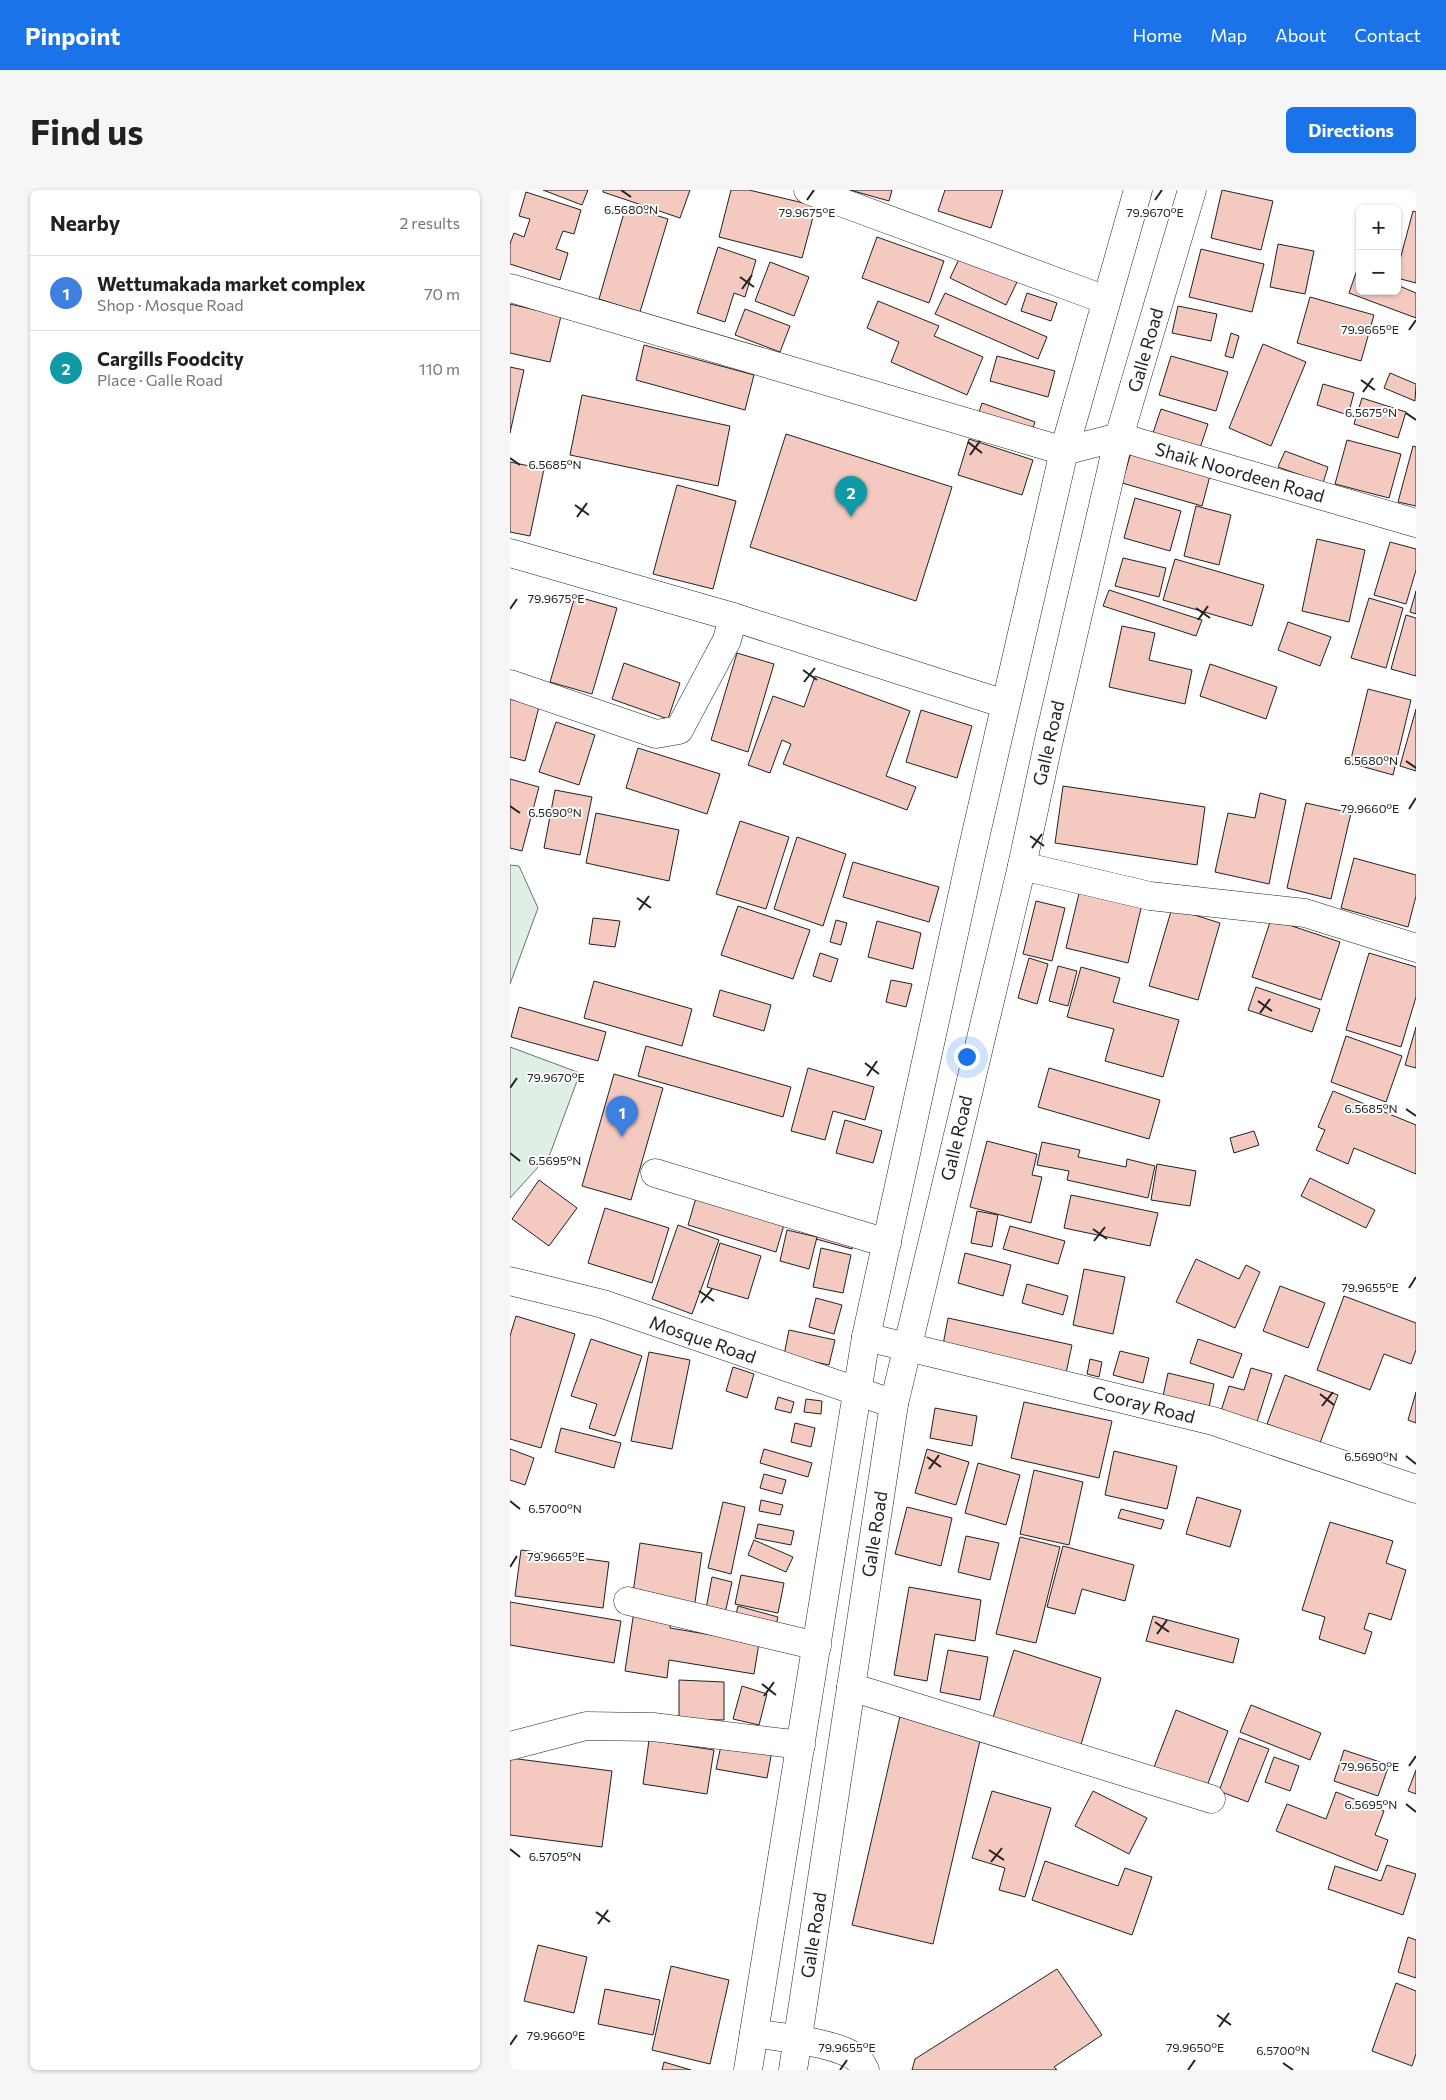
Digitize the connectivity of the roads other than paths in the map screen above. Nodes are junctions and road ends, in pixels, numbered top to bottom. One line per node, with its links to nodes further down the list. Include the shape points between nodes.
1 (808, 190): 5 (main road)
2 (1138, 190): 5 (main road)
3 (1192, 190): 6 (main road, Galle Road)
4 (510, 288): 7 (main road)
5 (1106, 300): 7 (main road)
6 (1119, 437): 7 (main road); 8 (main road, Shaik Noordeen Road); 13 (main road, Galle Road)
7 (1064, 451): 12 (main road)
8 (1416, 523)
9 (510, 553): 10 (main road)
10 (733, 617): 11 (main road, via 727,640 679,730 656,734); 12 (main road)
11 (510, 684)
12 (1005, 704): 16 (main road)
13 (1022, 866): 14 (main road, via 1150,896 1305,913); 19 (main road, Galle Road)
14 (1416, 948)
15 (656, 1173): 16 (main road)
16 (887, 1243): 18 (main road)
17 (510, 1280): 20 (main road, Mosque Road, via 603,1304)
18 (866, 1337): 19 (main road, Cooray Road); 20 (main road)
19 (906, 1348): 21 (main road, Galle Road); 22 (main road, Cooray Road, via 1213,1421)
20 (858, 1392): 21 (main road, Mosque Road); 24 (main road)
21 (894, 1404): 25 (main road, Galle Road)
22 (1416, 1489)
23 (628, 1601): 24 (main road)
24 (817, 1646): 26 (main road)
25 (851, 1687): 28 (main road); 30 (main road, Galle Road)
26 (801, 1745): 27 (main road, via 652,1727 586,1726); 29 (main road)
27 (510, 1746)
28 (1211, 1799)
29 (754, 2034): 30 (main road); 31 (main road)
30 (798, 2040): 32 (main road, Galle Road); 33 (main road, via 842,2050 859,2060)
31 (748, 2070)
32 (793, 2070)
33 (865, 2070)

